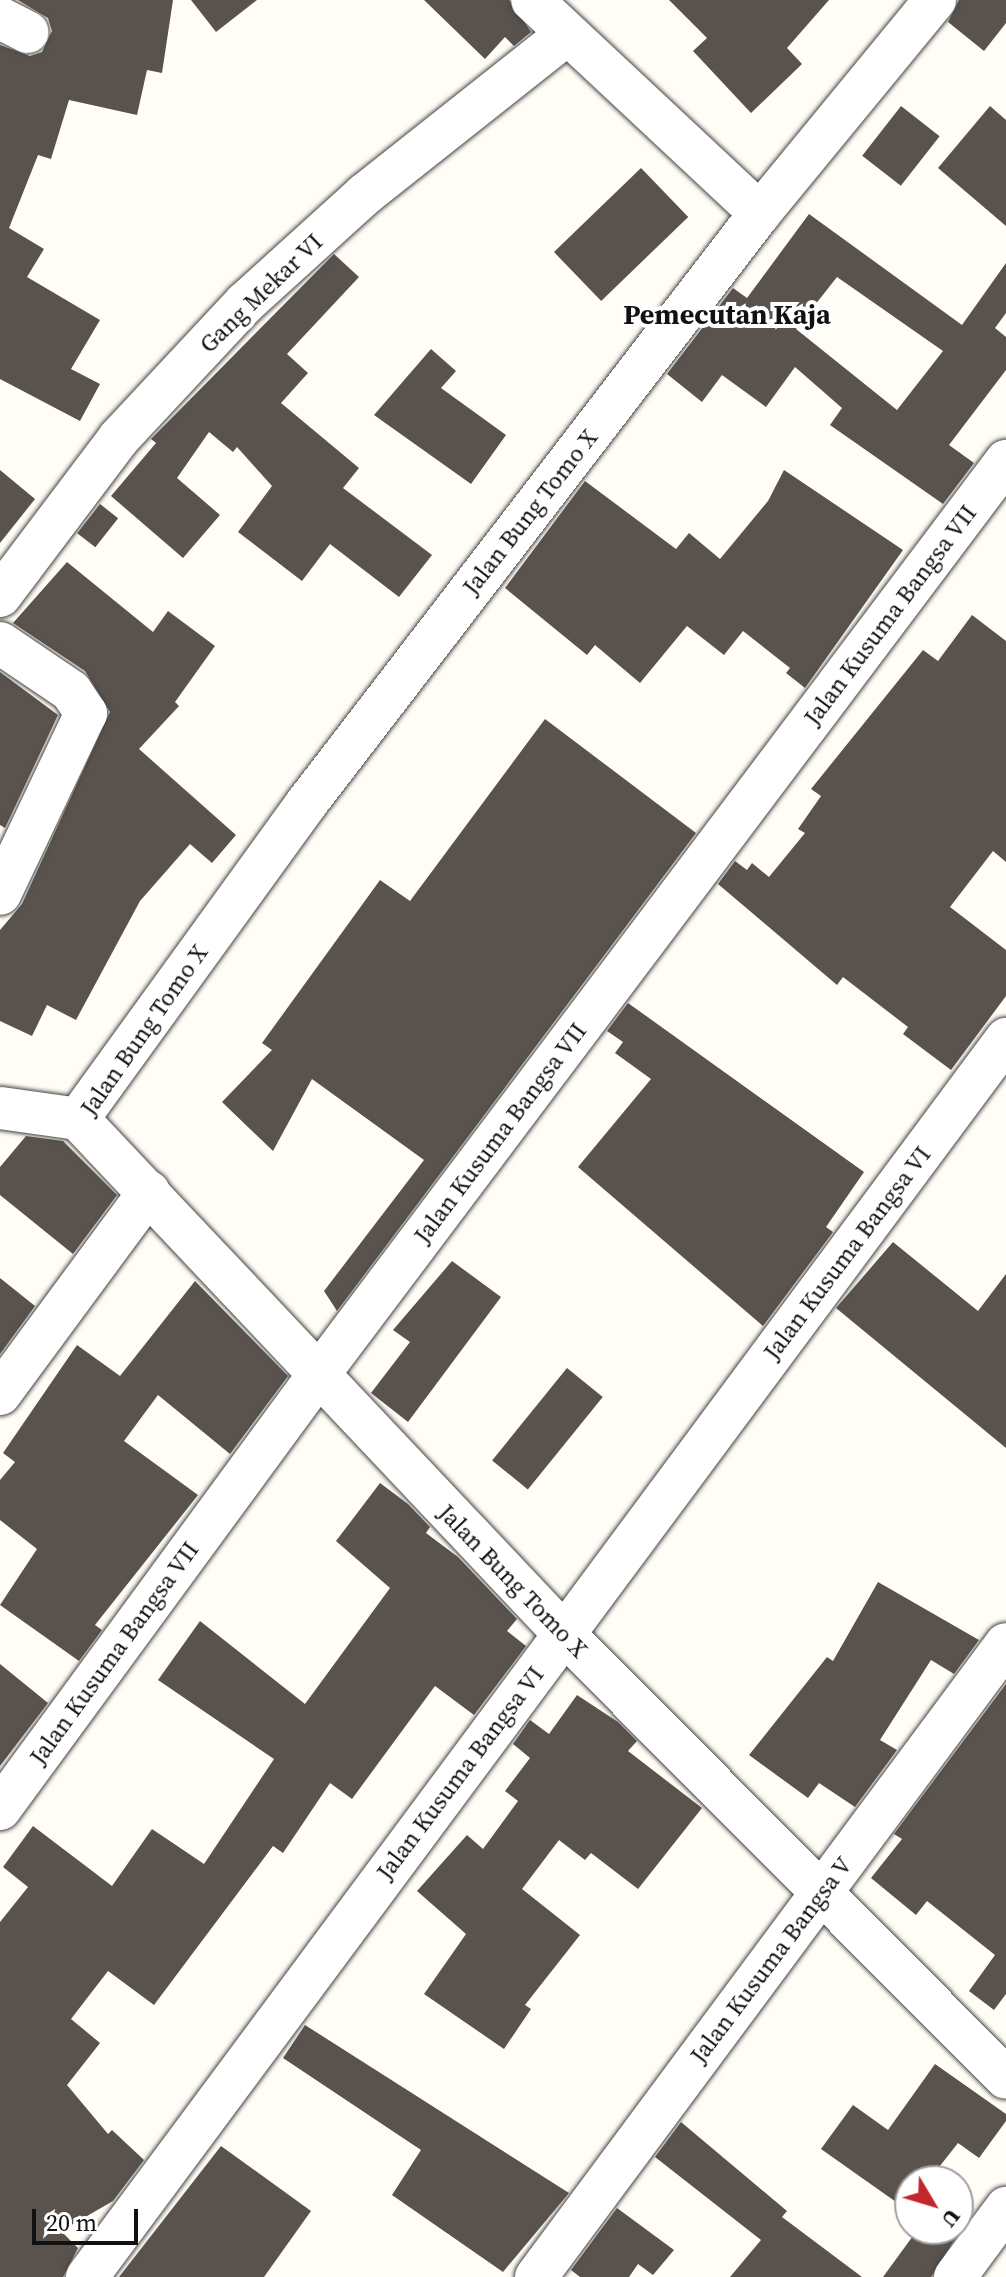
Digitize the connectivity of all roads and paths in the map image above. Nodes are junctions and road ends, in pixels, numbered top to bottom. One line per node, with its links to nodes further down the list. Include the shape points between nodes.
1 (532, 0): 3 (street)
2 (935, 0): 4 (street, Jalan Bung Tomo X)
3 (566, 35): 4 (street); 6 (street, Gang Mekar VI, via 364,195 245,303 119,438)
4 (760, 213): 11 (street, Jalan Bung Tomo X, via 306,804)
5 (1006, 461): 13 (street, Jalan Kusuma Bangsa VII)
6 (0, 596)
7 (0, 643): 8 (street, via 71,691 86,713)
8 (0, 894)
9 (1006, 1039): 15 (street, Jalan Kusuma Bangsa VI)
10 (0, 1108): 11 (street)
11 (78, 1119): 12 (street, Jalan Bung Tomo X)
12 (149, 1192): 13 (street, Jalan Bung Tomo X); 14 (street)
13 (316, 1378): 15 (street, Jalan Bung Tomo X); 17 (street, Jalan Kusuma Bangsa VII)
14 (0, 1394)
15 (564, 1634): 18 (street, Jalan Bung Tomo X); 21 (street, Jalan Kusuma Bangsa VI)
16 (1006, 1644): 18 (street, Jalan Kusuma Bangsa V)
17 (0, 1809)
18 (821, 1892): 19 (street, Jalan Bung Tomo X); 22 (street, Jalan Kusuma Bangsa V)
19 (1006, 2078)
20 (1006, 2208): 23 (street)
21 (87, 2277)
22 (536, 2277)
23 (955, 2277)

